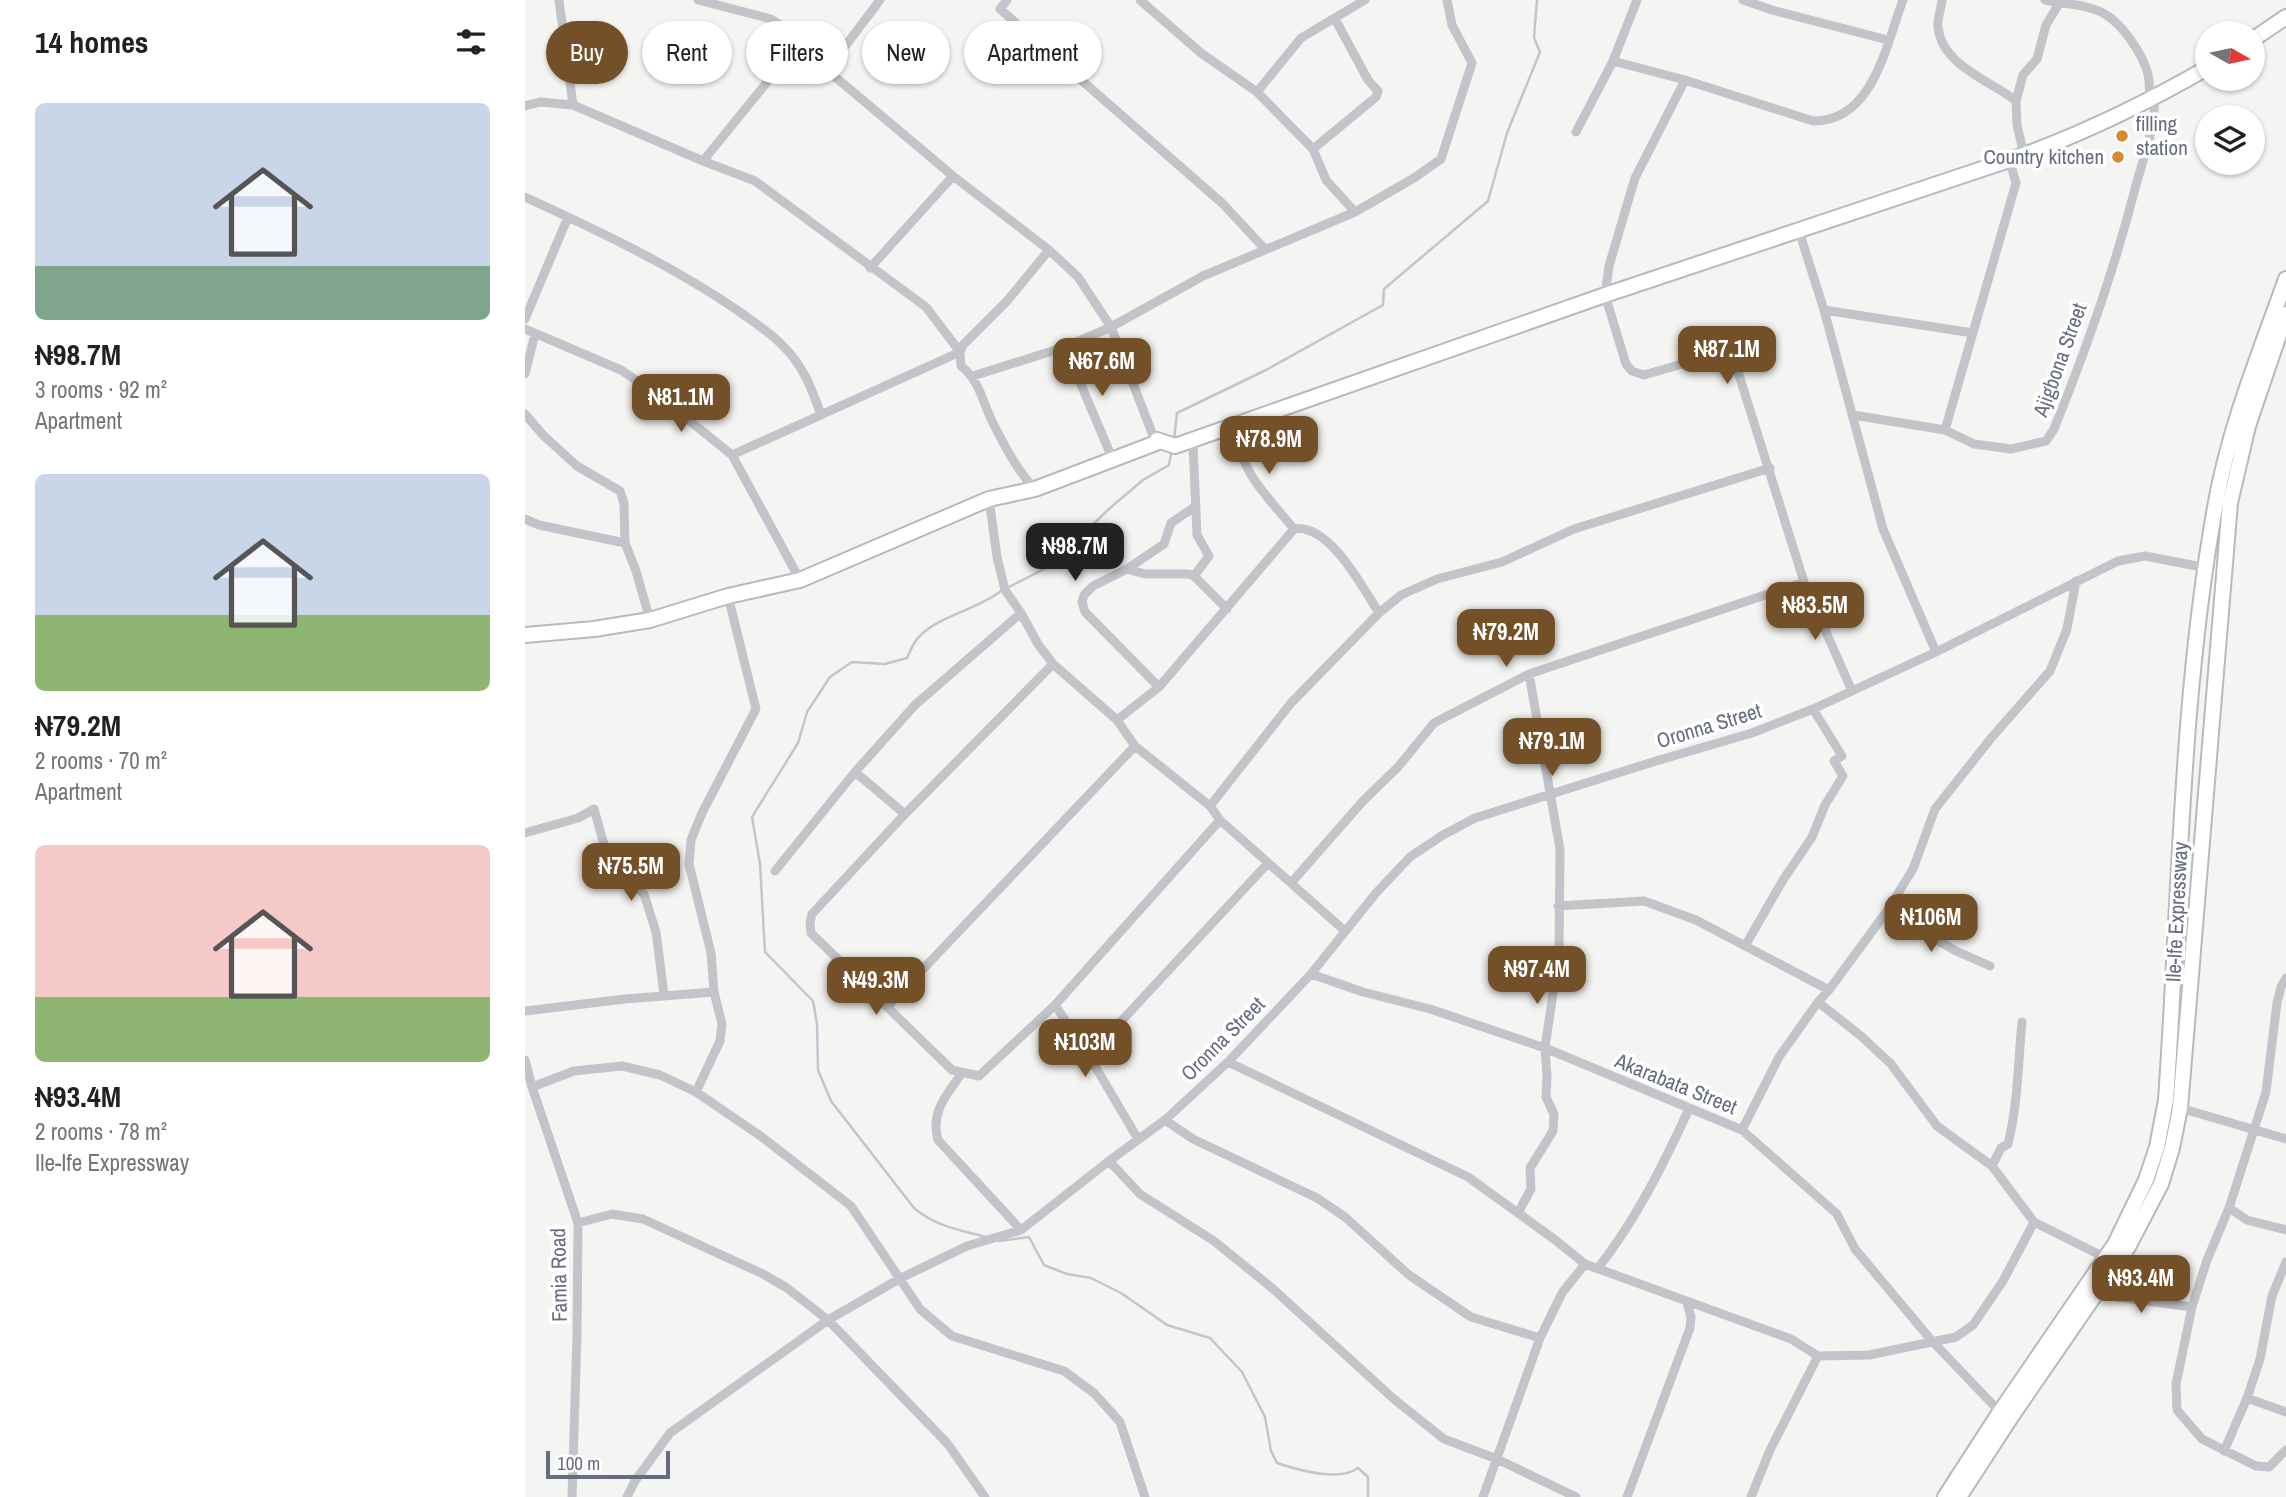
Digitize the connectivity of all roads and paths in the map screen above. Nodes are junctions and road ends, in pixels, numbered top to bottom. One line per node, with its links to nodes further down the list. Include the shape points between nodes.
1 (559, 0): 28 (street)
2 (698, 0): 16 (street)
3 (880, 0): 19 (street)
4 (1007, 0): 40 (street, via 1000,9 1222,203)
5 (1140, 0): 25 (street, via 1201,53)
6 (1365, 0): 15 (street)
7 (1447, 0): 37 (street, via 1452,25 1472,63 1441,159)
8 (1637, 0): 20 (street)
9 (1743, 0): 18 (street)
10 (1903, 0): 18 (street)
11 (1942, 0): 26 (street, via 1937,25 1947,52)
12 (2045, 0): 13 (street, Ajigbona Street)
13 (2060, 2): 26 (street, via 2046,26 2037,59 2023,75); 27 (street, Ajigbona Street, via 2103,13 2127,35 2148,74)
14 (2286, 17): 17 (main road)
15 (1335, 19): 25 (street, via 1301,38); 31 (street, via 1378,91)
16 (774, 21)
17 (2265, 31)
18 (1888, 40): 22 (street, via 1864,96 1832,120 1813,121)
19 (848, 42)
20 (1613, 61): 22 (street); 30 (street)
21 (2195, 75): 27 (main road)
22 (1685, 80): 44 (street, via 1635,178)
23 (765, 84): 34 (street)
24 (844, 84): 35 (street)
25 (1257, 92): 31 (street)
26 (2016, 101): 32 (street)
27 (2150, 101): 32 (main road); 60 (street, Ajigbona Street, via 2155,102 2154,127 2127,222 2054,429 2046,441 2011,449 1974,444)
28 (573, 104): 29 (street); 34 (street)
29 (525, 106)
30 (1576, 132)
31 (1313, 149): 37 (street, via 1325,180)
32 (2024, 155): 33 (main road)
33 (2009, 159): 39 (main road); 50 (street, via 2016,183)
34 (703, 161): 42 (street, via 755,181)
35 (953, 176): 41 (street); 42 (street)
36 (525, 197): 38 (street)
37 (1355, 212): 40 (street)
38 (568, 216): 47 (street); 57 (street, via 699,286 784,346 808,377)
39 (1799, 231): 44 (main road); 45 (street)
40 (1264, 248): 48 (street)
41 (1049, 250): 48 (street, via 1079,277); 53 (street)
42 (870, 268): 53 (street, via 926,307)
43 (2286, 279): 72 (main road, Ile-Ife Expressway, via 2235,422 2216,501)
44 (1605, 295): 59 (main road); 65 (street, via 1632,371 1644,375 1717,354 1734,359)
45 (1824, 310): 50 (street); 58 (street)
46 (2286, 314): 124 (main road, Ile-Ife Expressway, via 2248,426 2230,503)
47 (525, 319)
48 (1111, 327): 52 (street); 61 (street)
49 (525, 329): 51 (street)
50 (1973, 332): 60 (street)
51 (535, 334): 54 (street); 63 (street, via 621,370)
52 (1065, 347): 55 (street); 64 (street)
53 (960, 352): 55 (street, via 961,366); 57 (street)
54 (525, 374)
55 (973, 376): 66 (street, via 1020,473)
56 (525, 414): 71 (street, via 577,466 620,491)
57 (821, 415): 63 (street)
58 (1853, 415): 60 (street, Ajigbona Street); 84 (street, via 1883,529)
59 (1234, 426): 62 (main road); 70 (street, via 1250,477)
60 (1945, 430)
61 (1156, 442): 62 (main road); 64 (main road)
62 (1182, 444): 68 (street, via 1193,445)
63 (731, 455): 75 (street)
64 (1113, 460): 66 (main road)
65 (1770, 468): 77 (street); 81 (street, via 1574,529 1502,562 1437,579 1401,595)
66 (1035, 489): 67 (main road)
67 (989, 499): 75 (main road); 80 (street, via 1005,590)
68 (1196, 506): 73 (street, via 1171,523 1164,544); 74 (street, via 1197,535 1209,556)
69 (526, 519): 71 (street)
70 (1294, 529): 79 (street); 81 (street, via 1312,530 1344,559)
71 (625, 543): 82 (street)
72 (2207, 568): 76 (street, Oronna Street, via 2145,556 2118,561); 139 (main road, Ile-Ife Expressway, via 2182,808 2166,1100 2147,1180)
73 (1127, 569): 74 (street); 87 (street, via 1093,586 1082,602 1085,612)
74 (1194, 576): 79 (street)
75 (800, 580): 78 (main road)
76 (2075, 581): 84 (street, Oronna Street); 102 (street, via 2067,629 2050,671 1935,809 1913,869)
77 (1804, 582): 86 (street); 88 (street)
78 (728, 596): 82 (main road); 109 (street, via 756,709 691,840 688,864 711,953)
79 (1227, 610): 87 (street)
80 (1021, 613): 85 (street); 92 (street, via 915,705)
81 (1379, 613): 94 (street, via 1291,703)
82 (650, 620): 83 (main road)
83 (525, 635)
84 (1936, 652): 88 (street, Oronna Street)
85 (1053, 664): 90 (street); 95 (street)
86 (1529, 674): 93 (street); 100 (street, via 1434,723)
87 (1159, 687): 90 (street)
88 (1852, 691): 89 (street, Oronna Street)
89 (1813, 709): 93 (street, Oronna Street, via 1752,733); 104 (street, via 1842,756 1834,761 1843,776 1812,837)
90 (1117, 720): 91 (street)
91 (1135, 746): 94 (street); 114 (street)
92 (855, 772): 95 (street); 99 (street)
93 (1552, 793): 101 (street, via 1560,849); 103 (street, Oronna Street, via 1475,818 1443,835 1410,857)
94 (1210, 806): 96 (street)
95 (905, 814): 114 (street, via 812,914 810,922 811,933)
96 (1220, 820): 98 (street); 113 (street)
97 (525, 833): 110 (street, via 594,809 610,866 644,894 656,932)
98 (1268, 863): 100 (street); 118 (street)
99 (775, 872)
100 (1291, 883): 103 (street)
101 (1558, 905): 104 (street, via 1644,901 1696,920); 117 (street, via 1559,952)
102 (1887, 911): 105 (street); 108 (street)
103 (1345, 931): 106 (street, Oronna Street)
104 (1745, 946): 108 (street)
105 (1990, 965)
106 (1311, 974): 117 (street, Akarabata Street); 120 (street, Oronna Street)
107 (2286, 978): 112 (street, via 2281,987)
108 (1829, 990): 111 (street)
109 (714, 992): 110 (street); 123 (street, via 722,1024 720,1041)
110 (664, 995): 115 (street)
111 (1818, 1002): 127 (street, via 1779,1057); 132 (street, via 1891,1064 1937,1126)
112 (2282, 1004): 128 (street)
113 (1055, 1005): 118 (street); 121 (street, via 979,1076)
114 (887, 1007): 121 (street, via 952,1070)
115 (525, 1011)
116 (2022, 1022): 132 (street, via 2015,1117 2008,1144)
117 (1545, 1048): 125 (street, Akarabata Street); 134 (street, via 1546,1097 1554,1114 1553,1131 1530,1168 1531,1189)
118 (1089, 1056): 129 (street)
119 (525, 1060): 122 (street, Famia Road)
120 (1229, 1062): 126 (street, Oronna Street); 134 (street, via 1468,1177)
121 (962, 1073): 138 (street, via 942,1101 935,1128 938,1139)
122 (532, 1087): 123 (street, via 574,1071 622,1066 660,1075); 136 (street, Famia Road)
123 (696, 1092): 143 (street, via 851,1206)
124 (2180, 1108): 128 (street); 144 (main road, Ile-Ife Expressway, via 2161,1184 2128,1247)
125 (1689, 1109): 127 (street, Akarabata Street); 142 (street, via 1640,1206)
126 (1165, 1120): 129 (street, Oronna Street); 148 (street, via 1193,1139 1317,1198 1409,1275 1471,1317)
127 (1742, 1130): 149 (street, Akarabata Street, via 1837,1214 1855,1249)
128 (2255, 1130): 130 (street); 133 (street)
129 (1139, 1139): 131 (street, Oronna Street)
130 (2286, 1139)
131 (1109, 1161): 138 (street, Oronna Street); 156 (street, via 1140,1194 1214,1241 1272,1288 1444,1440)
132 (1992, 1166): 135 (street)
133 (2229, 1208): 137 (street, via 2247,1220); 146 (street)
134 (1518, 1213): 141 (street)
135 (2034, 1222): 139 (street); 149 (street, via 1973,1325 1956,1337)
136 (578, 1223): 147 (street, via 612,1214 643,1219 763,1274); 157 (street, Famia Road)
137 (2286, 1230)
138 (1020, 1231): 143 (street, via 967,1246)
139 (2106, 1258): 152 (main road, Ile-Ife Expressway)
140 (2286, 1262): 151 (street, via 2272,1296)
141 (1585, 1264): 142 (street); 148 (street, via 1562,1293)
142 (1598, 1268): 145 (street)
143 (901, 1278): 147 (street); 160 (street, via 920,1309 952,1336 1064,1371 1094,1393 1120,1422)
144 (2095, 1294): 146 (street); 166 (main road, Ile-Ife Expressway)
145 (1687, 1303): 150 (street, via 1791,1339); 163 (street, via 1690,1328)
146 (2192, 1307): 155 (street, via 2176,1384 2177,1410 2202,1439)
147 (828, 1320): 158 (street, via 670,1433); 159 (street, via 947,1443)
148 (1540, 1338): 156 (street)
149 (1932, 1341): 150 (street, via 1869,1355); 152 (street, Akarabata Street)
150 (1818, 1356): 164 (street)
151 (2247, 1398): 153 (street); 155 (street)
152 (2000, 1412): 165 (main road, Ile-Ife Expressway)
153 (2286, 1412)
154 (2286, 1450): 155 (street, via 2269,1467)
155 (2224, 1451)
156 (1497, 1460): 161 (street); 162 (street)
157 (572, 1497)
158 (627, 1497)
159 (985, 1497)
160 (1145, 1497)
161 (1483, 1497)
162 (1576, 1497)
163 (1627, 1497)
164 (1751, 1497)
165 (1945, 1497)
166 (1959, 1497)

